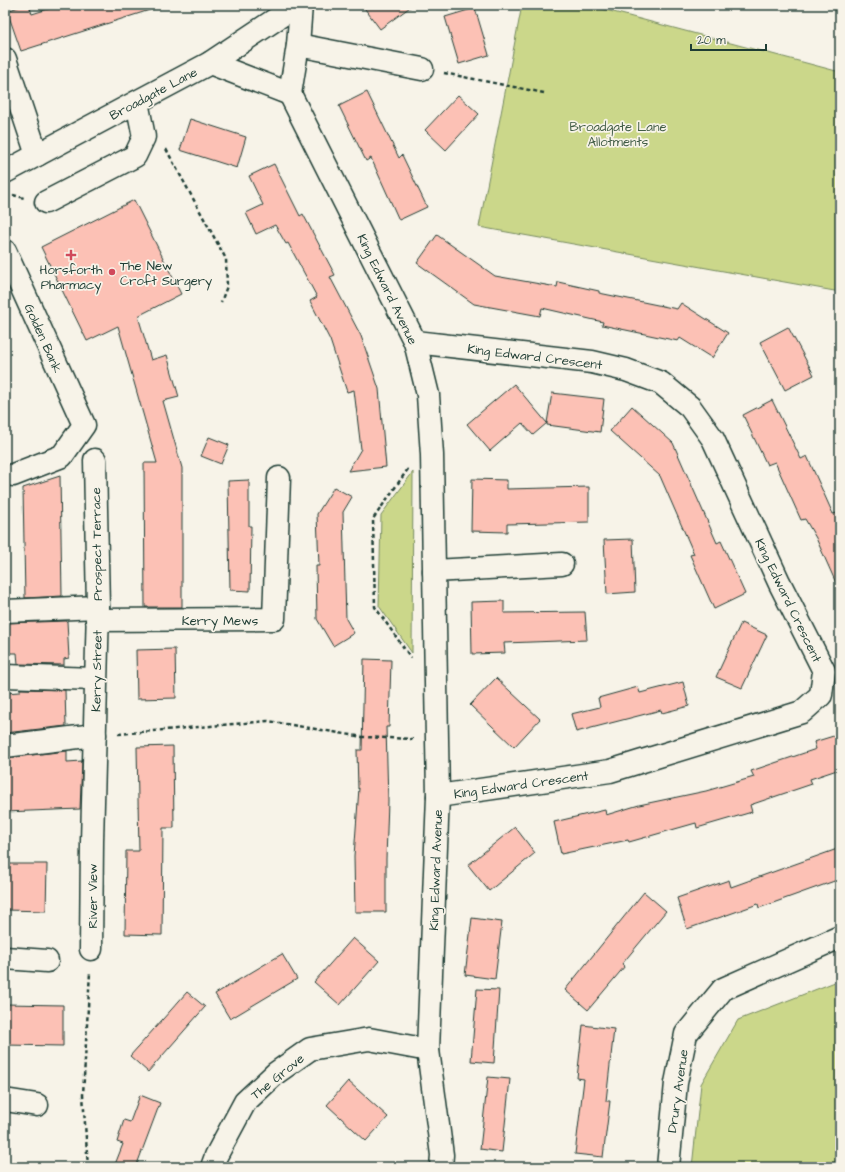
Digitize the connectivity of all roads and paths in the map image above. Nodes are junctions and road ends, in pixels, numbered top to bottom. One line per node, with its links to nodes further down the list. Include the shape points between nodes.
1 (297, 5): 5 (street, Broadgate Lane)
2 (301, 5): 3 (street)
3 (298, 45): 6 (street); 8 (street)
4 (5, 58): 11 (street)
5 (210, 63): 8 (street); 9 (street, Broadgate Lane)
6 (422, 69): 7 (path)
7 (544, 93)
8 (290, 94): 16 (street, King Edward Avenue)
9 (137, 102): 10 (street); 11 (street, Broadgate Lane)
10 (144, 137): 13 (street, via 135,156); 15 (path, via 165,147 226,259 227,286)
11 (37, 155): 12 (street, Broadgate Lane)
12 (5, 172)
13 (46, 202)
14 (5, 251): 19 (street, Golden Bank, via 84,425 62,456)
15 (221, 302)
16 (415, 342): 17 (street, King Edward Avenue, via 428,395); 31 (street, King Edward Crescent, via 592,362 626,370 661,383 690,407 713,439 824,671 821,695 802,712 610,771)
17 (432, 455): 22 (street, King Edward Avenue); 27 (path, via 410,466 374,519 375,607 412,660)
18 (95, 460): 24 (street, Prospect Terrace)
19 (13, 475)
20 (279, 478): 24 (street, Kerry Mews, via 274,619)
21 (562, 564): 22 (street)
22 (434, 571): 27 (street, King Edward Avenue)
23 (5, 611): 24 (street, Prospect Terrace)
24 (98, 614): 26 (street, Kerry Street)
25 (5, 676): 26 (street)
26 (95, 679): 28 (street, Kerry Street)
27 (436, 684): 31 (street, King Edward Avenue)
28 (96, 735): 29 (path, via 268,721 362,737); 30 (street); 32 (street, Kerry Street)
29 (409, 739)
30 (5, 746)
31 (438, 796): 37 (street, King Edward Avenue)
32 (92, 842): 34 (street, River View)
33 (840, 937): 43 (street, Drury Avenue, via 723,989 686,1034 676,1083)
34 (91, 949): 40 (path, via 83,1095)
35 (5, 958): 36 (street)
36 (47, 961)
37 (428, 1050): 41 (street, The Grove, via 369,1038 310,1049 276,1073 245,1102); 42 (street, King Edward Avenue, via 442,1155)
38 (5, 1100): 39 (street)
39 (37, 1105)
40 (88, 1167)
41 (212, 1167)
42 (441, 1167)
43 (668, 1167)

